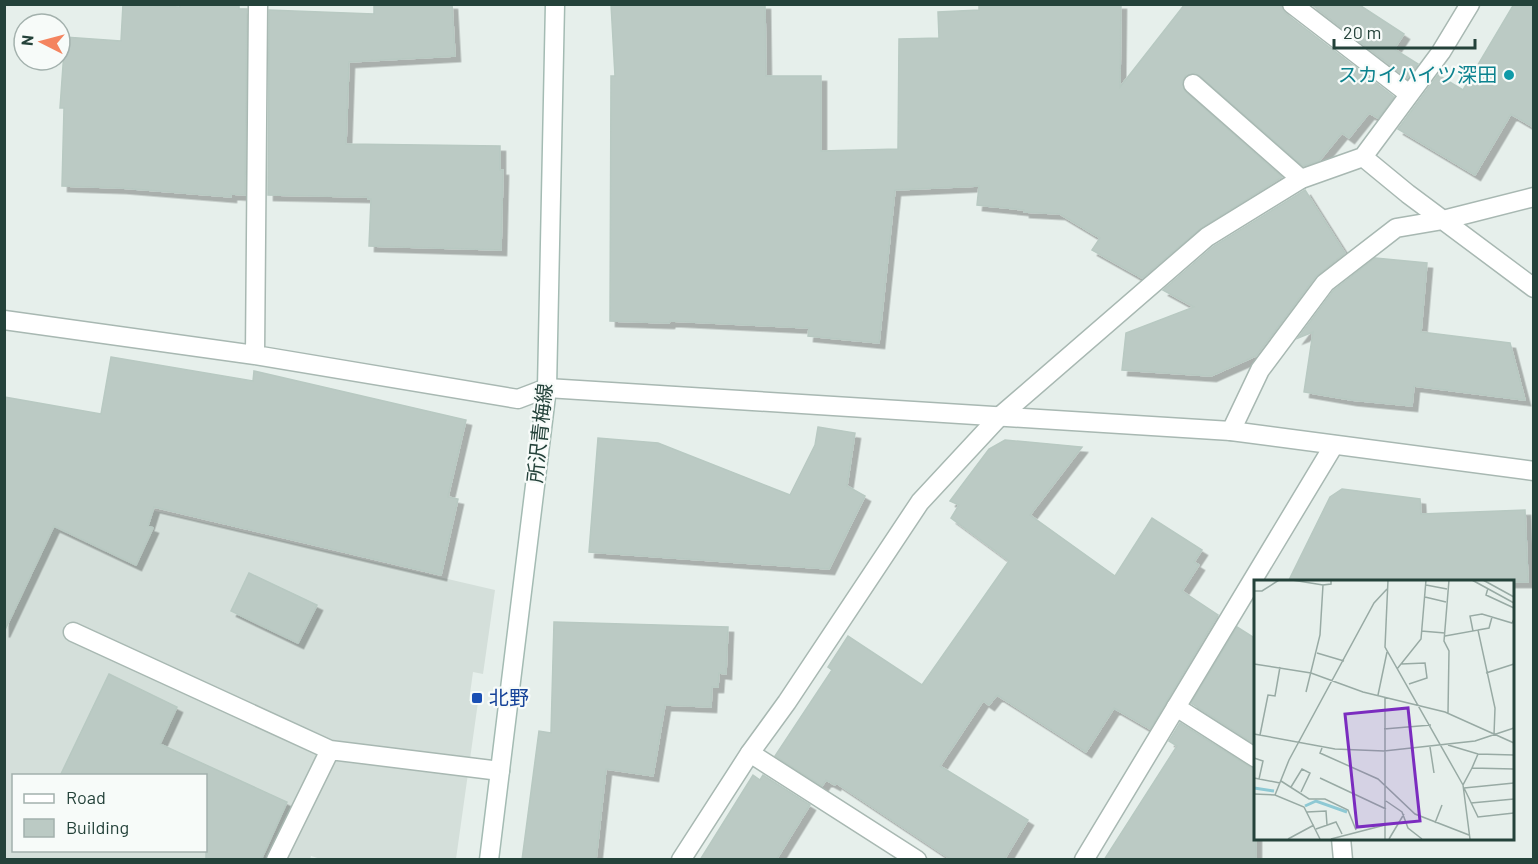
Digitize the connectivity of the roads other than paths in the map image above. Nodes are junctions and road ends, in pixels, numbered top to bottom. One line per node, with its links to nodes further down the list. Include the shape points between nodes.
1 (258, 4): 13 (street)
2 (555, 4): 14 (street, 所沢青梅線)
3 (1292, 4): 6 (street)
4 (1470, 4): 6 (street)
5 (1192, 84): 8 (street)
6 (1409, 94): 7 (street)
7 (1363, 157): 8 (street); 10 (street)
8 (1301, 179): 15 (street, via 1207,237)
9 (1533, 196): 10 (street)
10 (1443, 220): 11 (street); 16 (street, via 1396,228 1325,284 1260,370)
11 (1533, 288)
12 (4, 320): 13 (street)
13 (255, 355): 14 (street, via 518,399)
14 (546, 388): 15 (street); 24 (street, 所沢青梅線)
15 (999, 417): 16 (street); 22 (street, via 920,502)
16 (1230, 431): 17 (street)
17 (1334, 446): 18 (street); 20 (street)
18 (1533, 471)
19 (73, 632): 21 (street)
20 (1176, 707): 23 (street); 30 (street)
21 (330, 750): 24 (street); 26 (street)
22 (750, 753): 28 (street); 29 (street)
23 (1254, 757)
24 (500, 771): 27 (street, 所沢青梅線)
25 (1341, 840): 31 (street)
26 (276, 860)
27 (489, 860)
28 (681, 860)
29 (916, 860)
30 (1084, 860)
31 (1343, 860)

